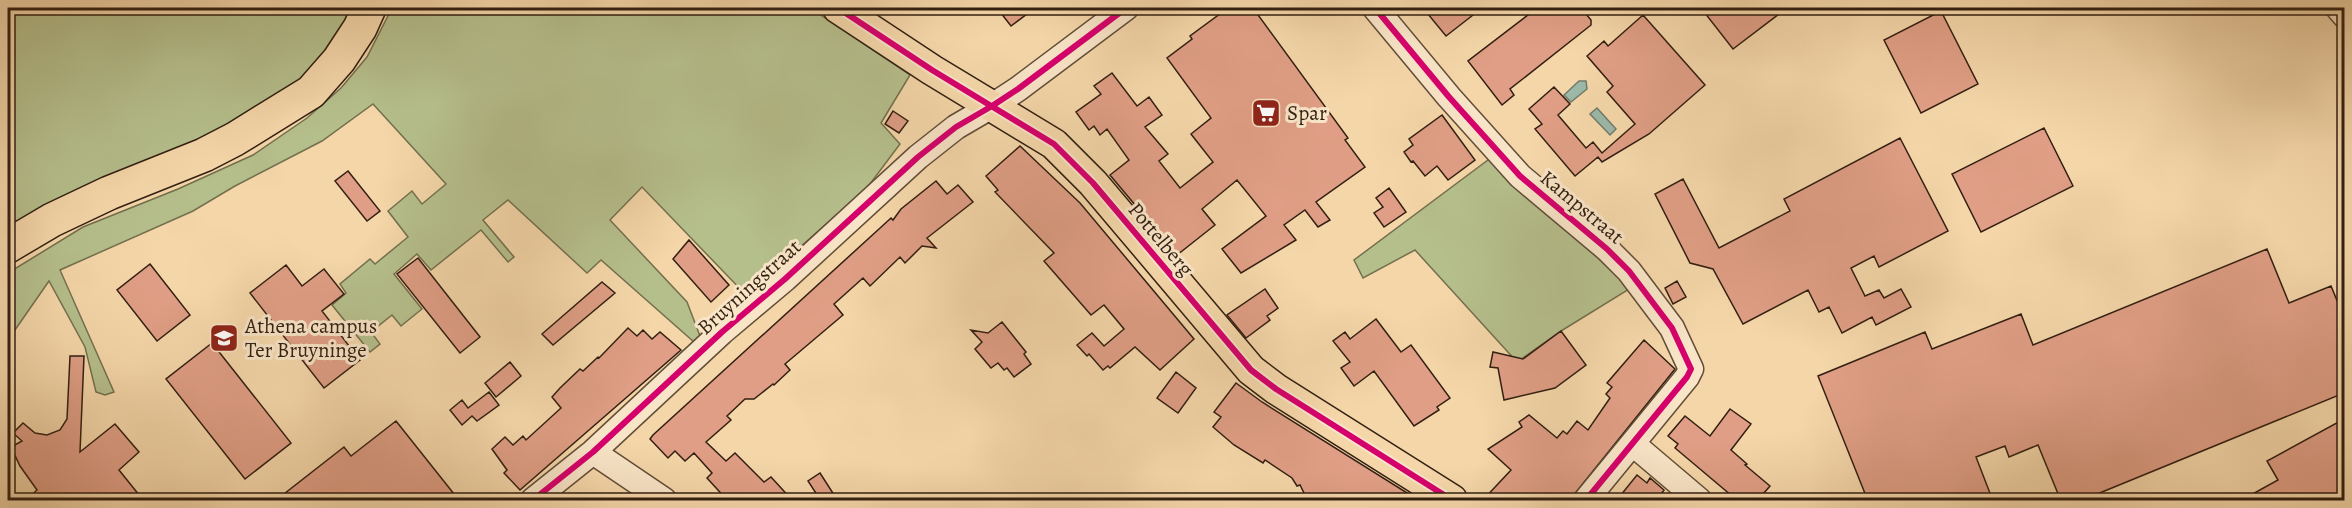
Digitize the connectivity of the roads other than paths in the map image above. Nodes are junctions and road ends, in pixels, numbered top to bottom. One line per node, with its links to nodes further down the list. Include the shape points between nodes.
1 (369, 8): 8 (highway, via 339,60 310,92 225,145 109,193)
2 (838, 8): 7 (main road, Pottelberg)
3 (1126, 8): 7 (street, Bruyningstraat)
4 (1375, 8): 9 (street, Kampstraat, via 1520,176 1629,271 1672,328 1691,369)
5 (2338, 8): 6 (street)
6 (2344, 15)
7 (992, 106): 10 (street, Bruyningstraat, via 956,127 918,157); 13 (main road, Pottelberg, via 1054,144 1074,163 1251,370)
8 (8, 246)
9 (1633, 444): 14 (street, Kampstraat); 15 (street)
10 (593, 453): 11 (street, Bruyningstraat); 12 (street)
11 (533, 501)
12 (664, 501)
13 (1452, 501)
14 (1586, 501)
15 (1699, 501)

